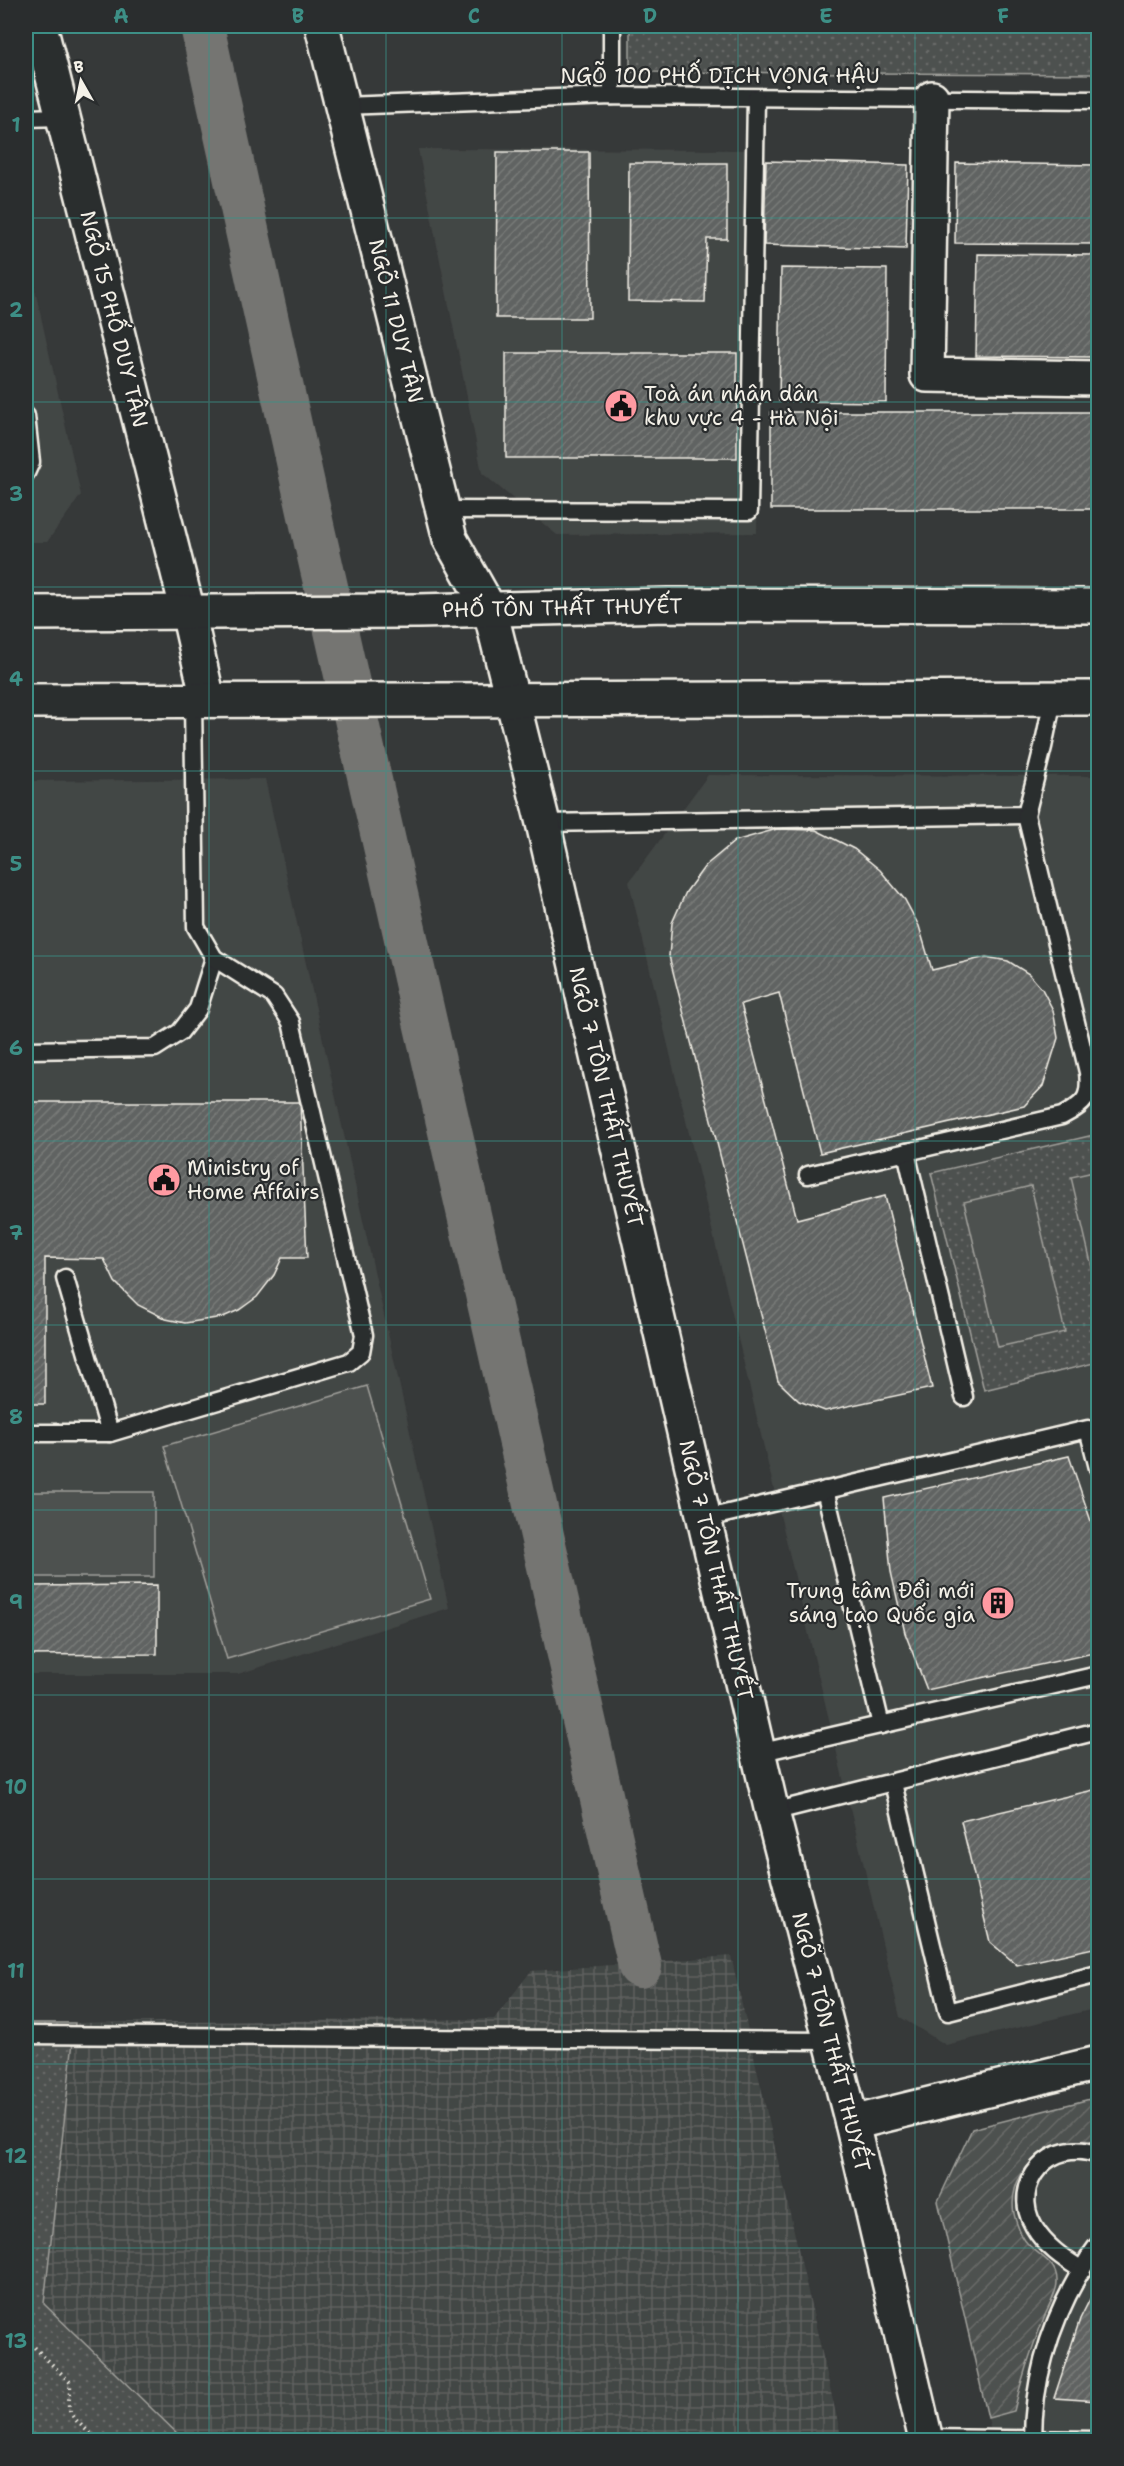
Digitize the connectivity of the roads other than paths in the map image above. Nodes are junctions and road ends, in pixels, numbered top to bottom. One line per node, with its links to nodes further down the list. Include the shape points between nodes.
1 (40, 26): 10 (street, NGÕ 15 PHỐ DUY TÂN)
2 (322, 26): 8 (street, NGÕ 11 DUY TÂN)
3 (612, 26): 4 (lane)
4 (612, 96): 5 (lane, NGÕ 100 PHỐ DỊCH VỌNG HẬU); 8 (lane, NGÕ 100 PHỐ DỊCH VỌNG HẬU)
5 (756, 98): 6 (lane, NGÕ 100 PHỐ DỊCH VỌNG HẬU); 14 (lane, via 749,511)
6 (932, 99): 7 (lane, NGÕ 100 PHỐ DỊCH VỌNG HẬU); 11 (street, via 927,375)
7 (1098, 100)
8 (343, 106): 14 (street, NGÕ 11 DUY TÂN)
9 (26, 117): 10 (lane)
10 (62, 117): 17 (street, NGÕ 15 PHỐ DUY TÂN)
11 (1098, 378)
12 (26, 416): 13 (lane, via 31,462)
13 (26, 473)
14 (443, 510): 16 (street, NGÕ 11 DUY TÂN, via 450,539)
15 (1098, 606): 16 (street, PHỐ TÔN THẤT THUYẾT, via 668,605)
16 (490, 610): 17 (street, PHỐ TÔN THẤT THUYẾT); 19 (street, NGÕ 11 DUY TÂN)
17 (188, 612): 18 (street, PHỐ TÔN THẤT THUYẾT); 22 (street, NGÕ 15 PHỐ DUY TÂN)
18 (26, 613)
19 (510, 698): 21 (street); 22 (street); 25 (street, NGÕ 7 TÔN THẤT THUYẾT)
20 (1098, 698): 21 (street)
21 (1053, 699): 24 (lane)
22 (201, 700): 23 (street); 26 (lane, via 196,927)
23 (26, 701)
24 (1026, 815): 25 (lane); 28 (lane, via 1090,1090 1080,1107 1062,1116)
25 (543, 823): 36 (street, NGÕ 7 TÔN THẤT THUYẾT)
26 (214, 958): 27 (lane, via 198,1009 180,1032 155,1048); 33 (lane, via 274,996 291,1022 364,1335 361,1352 349,1362)
27 (26, 1050)
28 (906, 1152): 29 (lane); 31 (lane)
29 (808, 1175)
30 (64, 1278): 33 (lane)
31 (964, 1397)
32 (26, 1433): 33 (lane)
33 (110, 1433)
34 (1098, 1468): 35 (lane, via 1088,1429)
35 (825, 1490): 36 (lane); 38 (lane)
36 (703, 1519): 40 (street, NGÕ 7 TÔN THẤT THUYẾT)
37 (1098, 1675): 38 (lane)
38 (881, 1725): 40 (lane)
39 (1098, 1731): 41 (lane)
40 (758, 1753): 42 (street, NGÕ 7 TÔN THẤT THUYẾT)
41 (892, 1783): 42 (lane); 43 (lane, via 948,2012)
42 (772, 1812): 45 (street, NGÕ 7 TÔN THẤT THUYẾT)
43 (1098, 1974)
44 (26, 2035): 45 (lane)
45 (831, 2040): 47 (street, NGÕ 7 TÔN THẤT THUYẾT)
46 (1098, 2062): 47 (street)
47 (852, 2123): 51 (street, NGÕ 7 TÔN THẤT THUYẾT)
48 (1098, 2155): 50 (lane, via 1083,2151 1056,2154 1041,2164 1028,2188 1028,2213 1033,2226 1051,2248)
49 (1098, 2245): 50 (lane)
50 (1082, 2270): 52 (lane, via 1052,2331 1040,2368 1033,2404)
51 (925, 2439): 52 (lane)
52 (1033, 2439): 53 (lane)
53 (1098, 2440)

